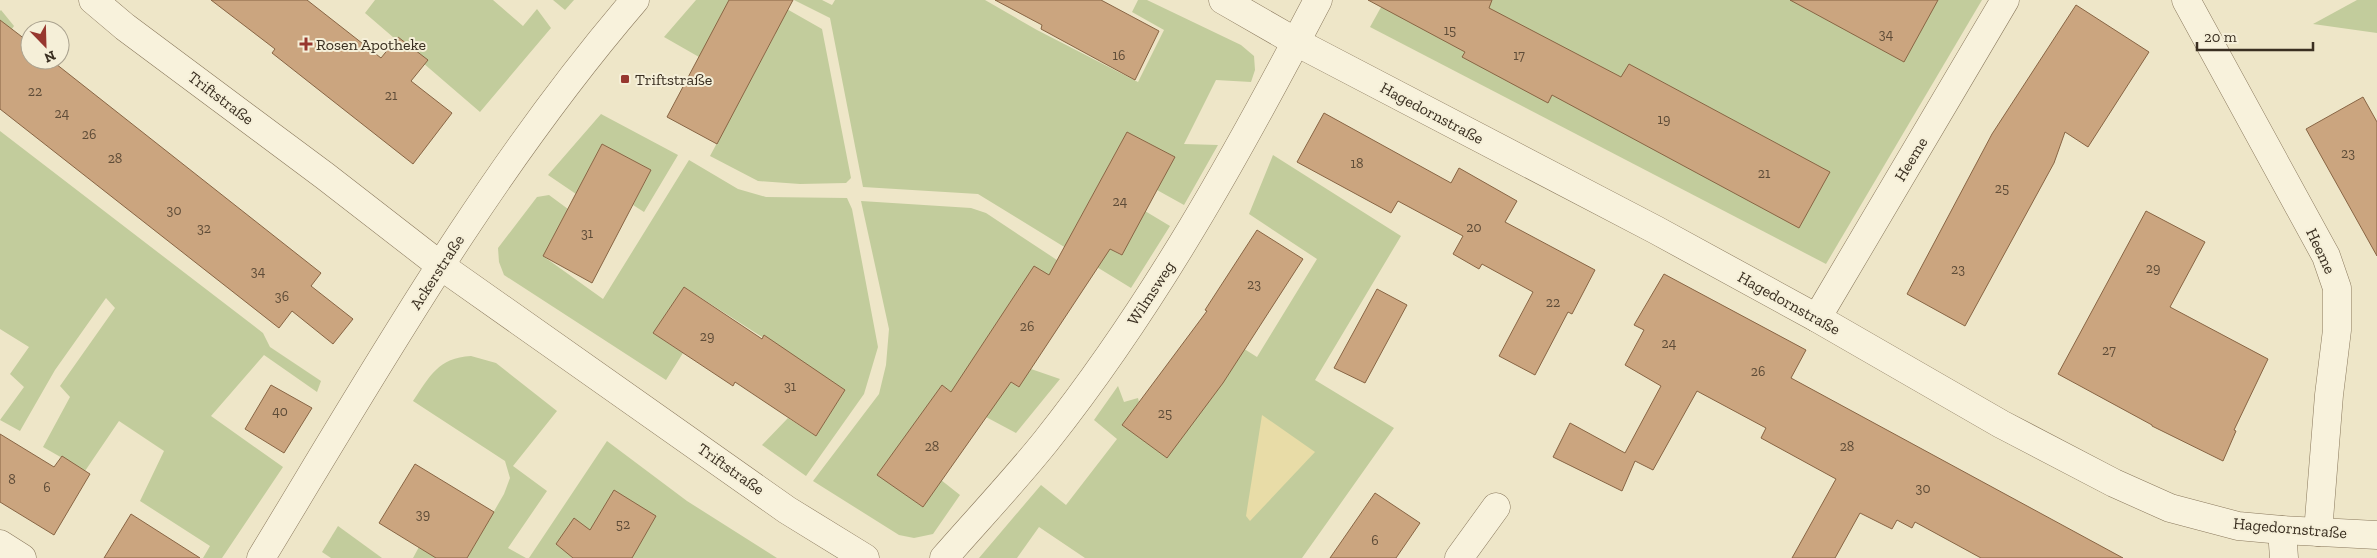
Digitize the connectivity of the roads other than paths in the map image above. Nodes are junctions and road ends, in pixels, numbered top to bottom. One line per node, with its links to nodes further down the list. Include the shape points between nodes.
1 (92, 0): 8 (street, Triftstraße)
2 (635, 0): 8 (street, Ackerstraße, via 564,86)
3 (1223, 0): 7 (street, Hagedornstraße)
4 (1318, 0): 7 (street, Wilmsweg)
5 (2005, 0): 9 (street, Heeme)
6 (2186, 0): 12 (street, Heeme, via 2326,256 2336,288 2337,330)
7 (1296, 42): 9 (street, Hagedornstraße, via 1647,225); 18 (street, Wilmsweg, via 1192,231 1144,304 1046,442)
8 (441, 266): 16 (street, Ackerstraße); 17 (street, Triftstraße, via 787,510)
9 (1817, 318): 11 (street, Hagedornstraße, via 2001,424 2114,483 2170,508 2238,526)
10 (1496, 507): 19 (street)
11 (2282, 530): 12 (street, Hagedornstraße); 20 (street)
12 (2318, 532): 13 (street, Hagedornstraße)
13 (2377, 535)
14 (0, 544): 15 (street)
15 (22, 558)
16 (261, 558)
17 (865, 558)
18 (944, 558)
19 (1459, 558)
20 (2284, 558)

